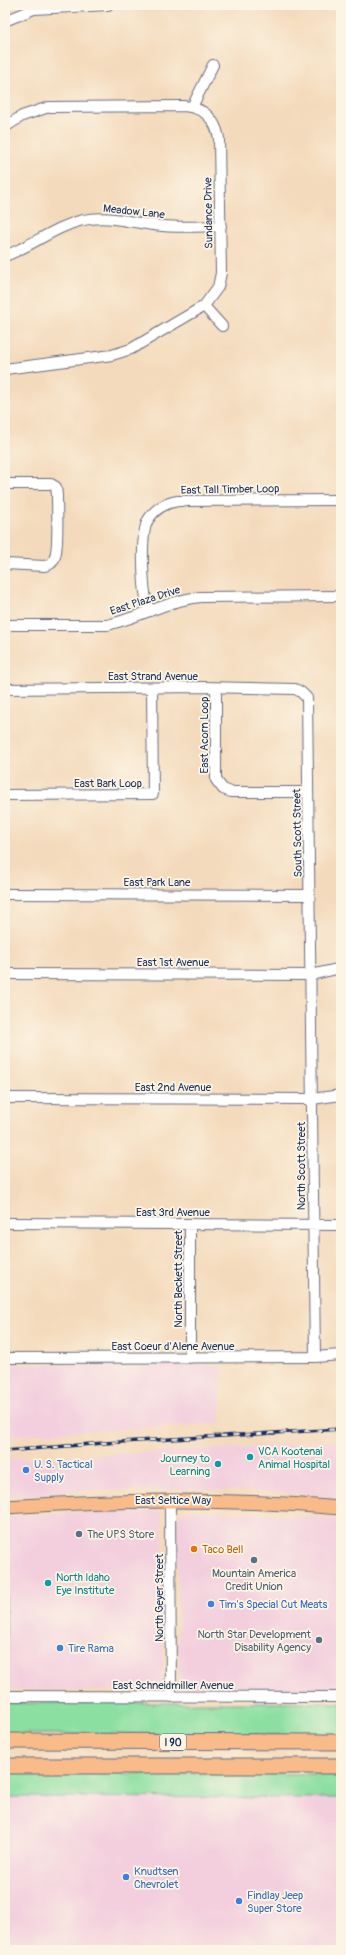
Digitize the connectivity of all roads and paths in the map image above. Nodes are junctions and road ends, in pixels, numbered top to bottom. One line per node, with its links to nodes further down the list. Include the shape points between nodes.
1 (108, 5): 2 (street, via 34,8)
2 (5, 21)
3 (213, 65): 4 (street)
4 (192, 107): 5 (street, Sundance Drive, via 49,107 22,116); 6 (street, Sundance Drive, via 208,115 218,130)
5 (5, 126)
6 (221, 226): 7 (street, Meadow Lane, via 167,227 116,219 84,220 55,230); 8 (street, Sundance Drive, via 220,278 218,287)
7 (5, 256)
8 (204, 306): 9 (street); 10 (street, Sundance Drive, via 131,349 119,353)
9 (222, 326)
10 (5, 369)
11 (5, 484): 13 (street, via 51,484 56,487 57,495 54,561 44,566)
12 (341, 500): 15 (street, East Tall Timber Loop, via 178,501 162,505 148,520 143,532 144,579)
13 (5, 564)
14 (341, 596): 15 (street, East Plaza Drive, via 201,596)
15 (150, 611): 16 (street, East Plaza Drive, via 122,622 107,624)
16 (5, 625)
17 (152, 688): 18 (street, East Strand Avenue); 19 (street, East Strand Avenue); 22 (street, East Bark Loop, via 153,794)
18 (216, 688): 20 (street, East Strand Avenue, via 295,689); 21 (street, East Acorn Loop, via 216,780 219,786 231,792)
19 (5, 689)
20 (301, 692): 21 (street, South Scott Street, via 308,703)
21 (308, 792): 24 (street, South Scott Street)
22 (5, 795)
23 (5, 894): 24 (street, East Park Lane)
24 (309, 895): 27 (street, South Scott Street)
25 (341, 968): 27 (street, East 1st Avenue)
26 (5, 974): 27 (street, East 1st Avenue)
27 (311, 975): 30 (street, North Scott Street)
28 (341, 1095): 30 (street, East 2nd Avenue)
29 (5, 1098): 30 (street, East 2nd Avenue)
30 (312, 1099): 33 (street, North Scott Street)
31 (5, 1223): 32 (street, East 3rd Avenue)
32 (190, 1224): 33 (street, East 3rd Avenue); 38 (street, North Beckett Street)
33 (313, 1224): 34 (street, East 3rd Avenue); 36 (street, North Scott Street)
34 (341, 1224)
35 (341, 1354): 36 (street, East Coeur d'Alene Avenue)
36 (315, 1357): 38 (street, East Coeur d'Alene Avenue)
37 (5, 1358): 38 (street, East Coeur d'Alene Avenue)
38 (190, 1358)
39 (170, 1500): 40 (main road, East Seltice Way, via 71,1502); 41 (main road, East Seltice Way, via 280,1503); 43 (street, North Geyer Street)
40 (5, 1507)
41 (341, 1508)
42 (5, 1696): 43 (street, East Schneidmiller Avenue)
43 (171, 1697): 44 (street, East Schneidmiller Avenue)
44 (341, 1697)
45 (5, 1741): 46 (highway, I 90)
46 (341, 1742)
47 (5, 1766): 48 (highway, I 90)
48 (341, 1766)

